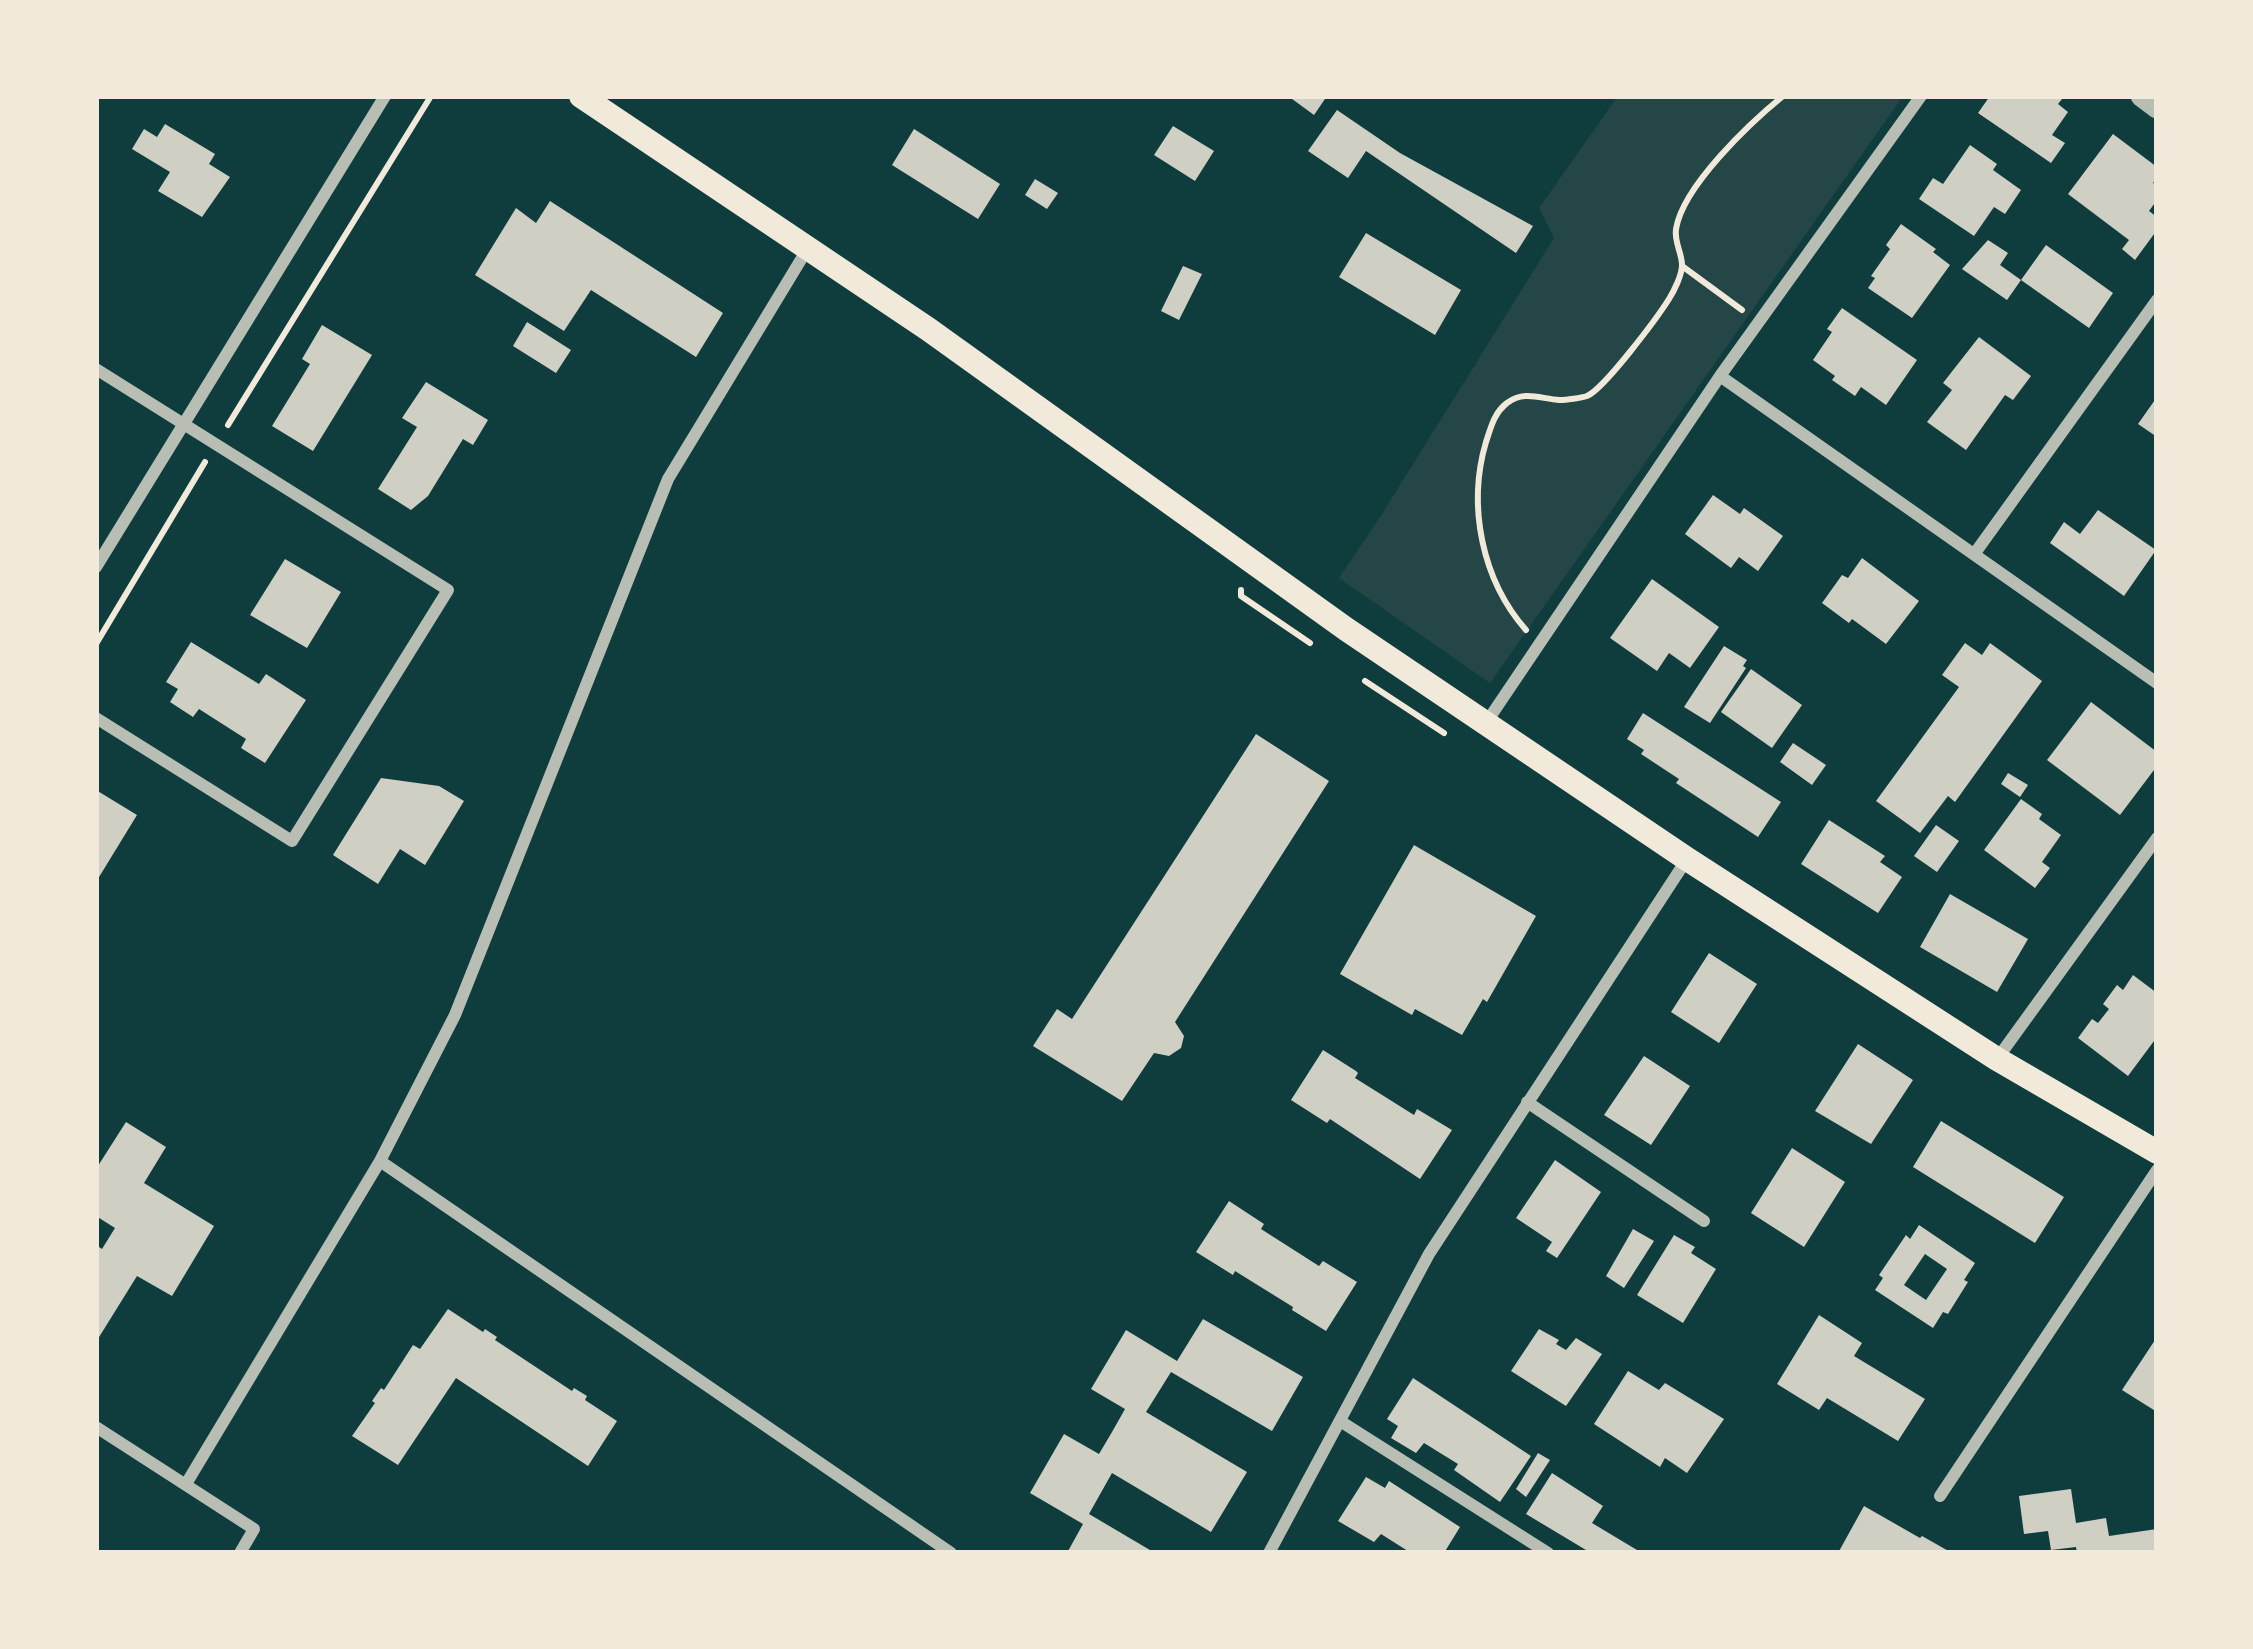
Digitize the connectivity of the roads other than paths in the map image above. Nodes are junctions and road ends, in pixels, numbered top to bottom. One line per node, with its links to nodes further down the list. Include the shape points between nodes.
1 (385, 96): 10 (street)
2 (581, 96): 6 (main road)
3 (1922, 96): 9 (street)
4 (2141, 96): 5 (street)
5 (2157, 108)
6 (809, 247): 15 (main road); 21 (street, via 668,479 455,1015)
7 (2157, 300): 11 (street)
8 (96, 370): 10 (street)
9 (1720, 376): 11 (street); 15 (street)
10 (184, 424): 12 (street); 14 (street, via 448,590 292,841)
11 (1975, 553): 13 (street)
12 (96, 568)
13 (2157, 683)
14 (96, 718)
15 (1486, 723): 17 (main road)
16 (2157, 838): 18 (street)
17 (1687, 859): 18 (main road); 19 (street)
18 (1997, 1059): 20 (main road)
19 (1527, 1102): 23 (street); 24 (street, via 1430,1254)
20 (2157, 1152)
21 (380, 1161): 26 (street); 29 (street)
22 (2157, 1170): 27 (street)
23 (1704, 1222)
24 (1340, 1421): 30 (street); 31 (street)
25 (96, 1426): 26 (street)
26 (186, 1484): 28 (street, via 254,1529)
27 (1940, 1496)
28 (240, 1553)
29 (951, 1553)
30 (1269, 1553)
31 (1549, 1553)

